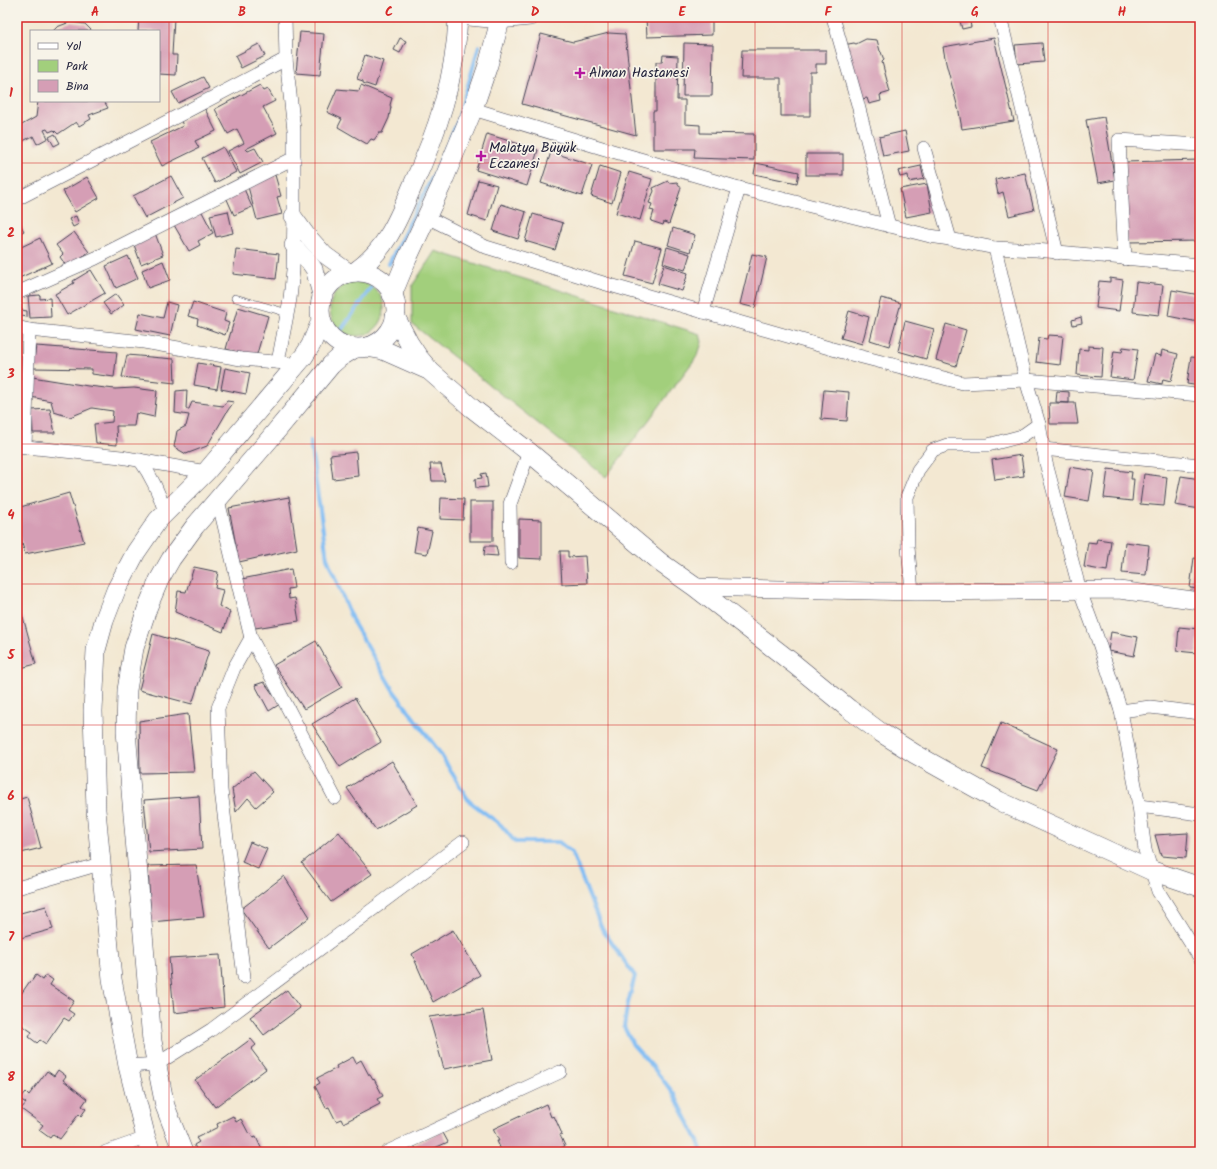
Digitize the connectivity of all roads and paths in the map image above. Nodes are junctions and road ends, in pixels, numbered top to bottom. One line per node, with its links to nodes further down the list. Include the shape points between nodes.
1 (284, 17): 8 (street)
2 (458, 17): 24 (main road, via 457,40 444,105 425,159 386,241 368,263)
3 (469, 17): 7 (street)
4 (530, 17): 7 (street)
5 (833, 17): 17 (street)
6 (1000, 17): 21 (street)
7 (500, 19): 9 (main road)
8 (286, 59): 12 (street, via 294,130); 14 (street)
9 (474, 109): 13 (street); 16 (main road)
10 (1200, 145): 22 (street, via 1119,140)
11 (924, 148): 18 (street)
12 (294, 158): 15 (street); 25 (street, via 96,258)
13 (739, 188): 17 (street); 29 (street)
14 (17, 198)
15 (293, 216): 19 (street); 24 (street, via 325,255)
16 (427, 217): 26 (main road); 29 (street, via 486,247)
17 (889, 226): 18 (street)
18 (950, 238): 20 (street)
19 (293, 245): 28 (street, via 314,269); 30 (street)
20 (995, 248): 21 (street); 37 (street)
21 (1057, 253): 22 (street)
22 (1125, 259): 23 (street)
23 (1200, 265)
24 (353, 273): 26 (main road, via 368,274 379,279 386,284); 28 (main road, via 332,282)
25 (17, 293)
26 (392, 295): 31 (main road)
27 (235, 298): 30 (lane)
28 (322, 298): 32 (main road)
29 (703, 312): 37 (street, via 963,383)
30 (288, 313): 35 (street)
31 (396, 316): 34 (main road, via 386,336 377,343); 36 (main road, via 409,343)
32 (321, 321): 34 (main road, via 334,340); 35 (main road, via 311,345)
33 (23, 328): 35 (street, via 144,342 241,359); 40 (street)
34 (361, 348): 36 (main road, via 383,350); 46 (main road, via 339,358 331,365)
35 (287, 364): 45 (main road)
36 (431, 372): 42 (main road)
37 (1026, 380): 38 (street); 39 (street)
38 (1200, 395)
39 (1039, 424): 41 (street); 51 (street, via 1022,436 988,445 947,445 933,450 918,470 906,497)
40 (21, 446): 43 (street)
41 (1043, 450): 44 (street); 50 (street)
42 (529, 452): 48 (street, via 510,504); 49 (main road, via 661,563)
43 (140, 460): 45 (street); 47 (street, via 160,494)
44 (1200, 465)
45 (206, 472): 47 (main road)
46 (218, 500): 53 (street); 66 (main road, via 171,559 160,580 134,648 127,690 126,731 152,1041)
47 (165, 512): 60 (main road, via 136,552 116,590 96,650 92,711)
48 (511, 563)
49 (695, 586): 51 (street); 61 (main road, via 849,709 915,754 999,801)
50 (1080, 591): 51 (street); 52 (street, via 1118,590); 54 (street)
51 (912, 592)
52 (1200, 601)
53 (251, 638): 56 (street); 65 (street, via 234,668 218,708 221,790)
54 (1121, 711): 55 (street, via 1150,707); 57 (street)
55 (1200, 713)
56 (335, 798)
57 (1139, 806): 58 (street); 61 (street)
58 (1200, 814)
59 (463, 842): 66 (street, via 211,1030)
60 (100, 864): 63 (street); 67 (main road, via 112,979)
61 (1150, 870): 62 (main road); 64 (street, via 1158,891)
62 (1200, 887)
63 (17, 888)
64 (1200, 958)
65 (244, 977)
66 (157, 1064): 67 (street); 71 (main road, via 165,1106)
67 (128, 1066): 69 (main road)
68 (560, 1072): 72 (street)
69 (148, 1145): 70 (street)
70 (106, 1152)
71 (182, 1152)
72 (387, 1152)

